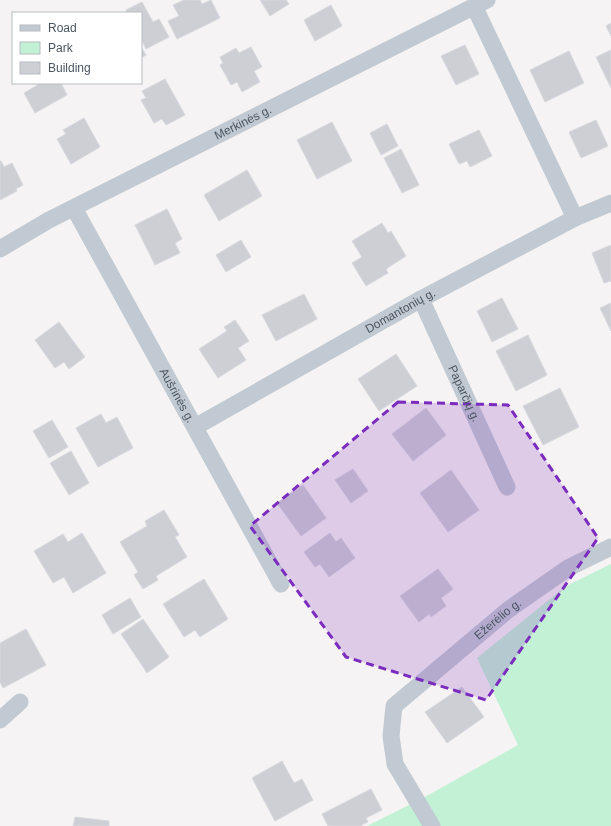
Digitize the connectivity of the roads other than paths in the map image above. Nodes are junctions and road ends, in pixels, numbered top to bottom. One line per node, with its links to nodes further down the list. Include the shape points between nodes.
1 (481, 3): 3 (street, Merkinės g.); 4 (street)
2 (611, 204): 4 (street, Domantonių g.)
3 (74, 208): 5 (street, Merkinės g., via 48,220); 7 (street, Aušrinės g.)
4 (575, 218): 6 (street, Domantonių g.)
5 (0, 249)
6 (421, 299): 7 (street, Domantonių g.); 8 (street, Paparčių g.)
7 (195, 427): 10 (street, Aušrinės g.)
8 (507, 487)
9 (611, 547): 13 (street, Ežerėlio g., via 568,568 508,610 394,706 391,736 395,764)
10 (281, 584)
11 (20, 702): 12 (street)
12 (0, 720)
13 (432, 826)

